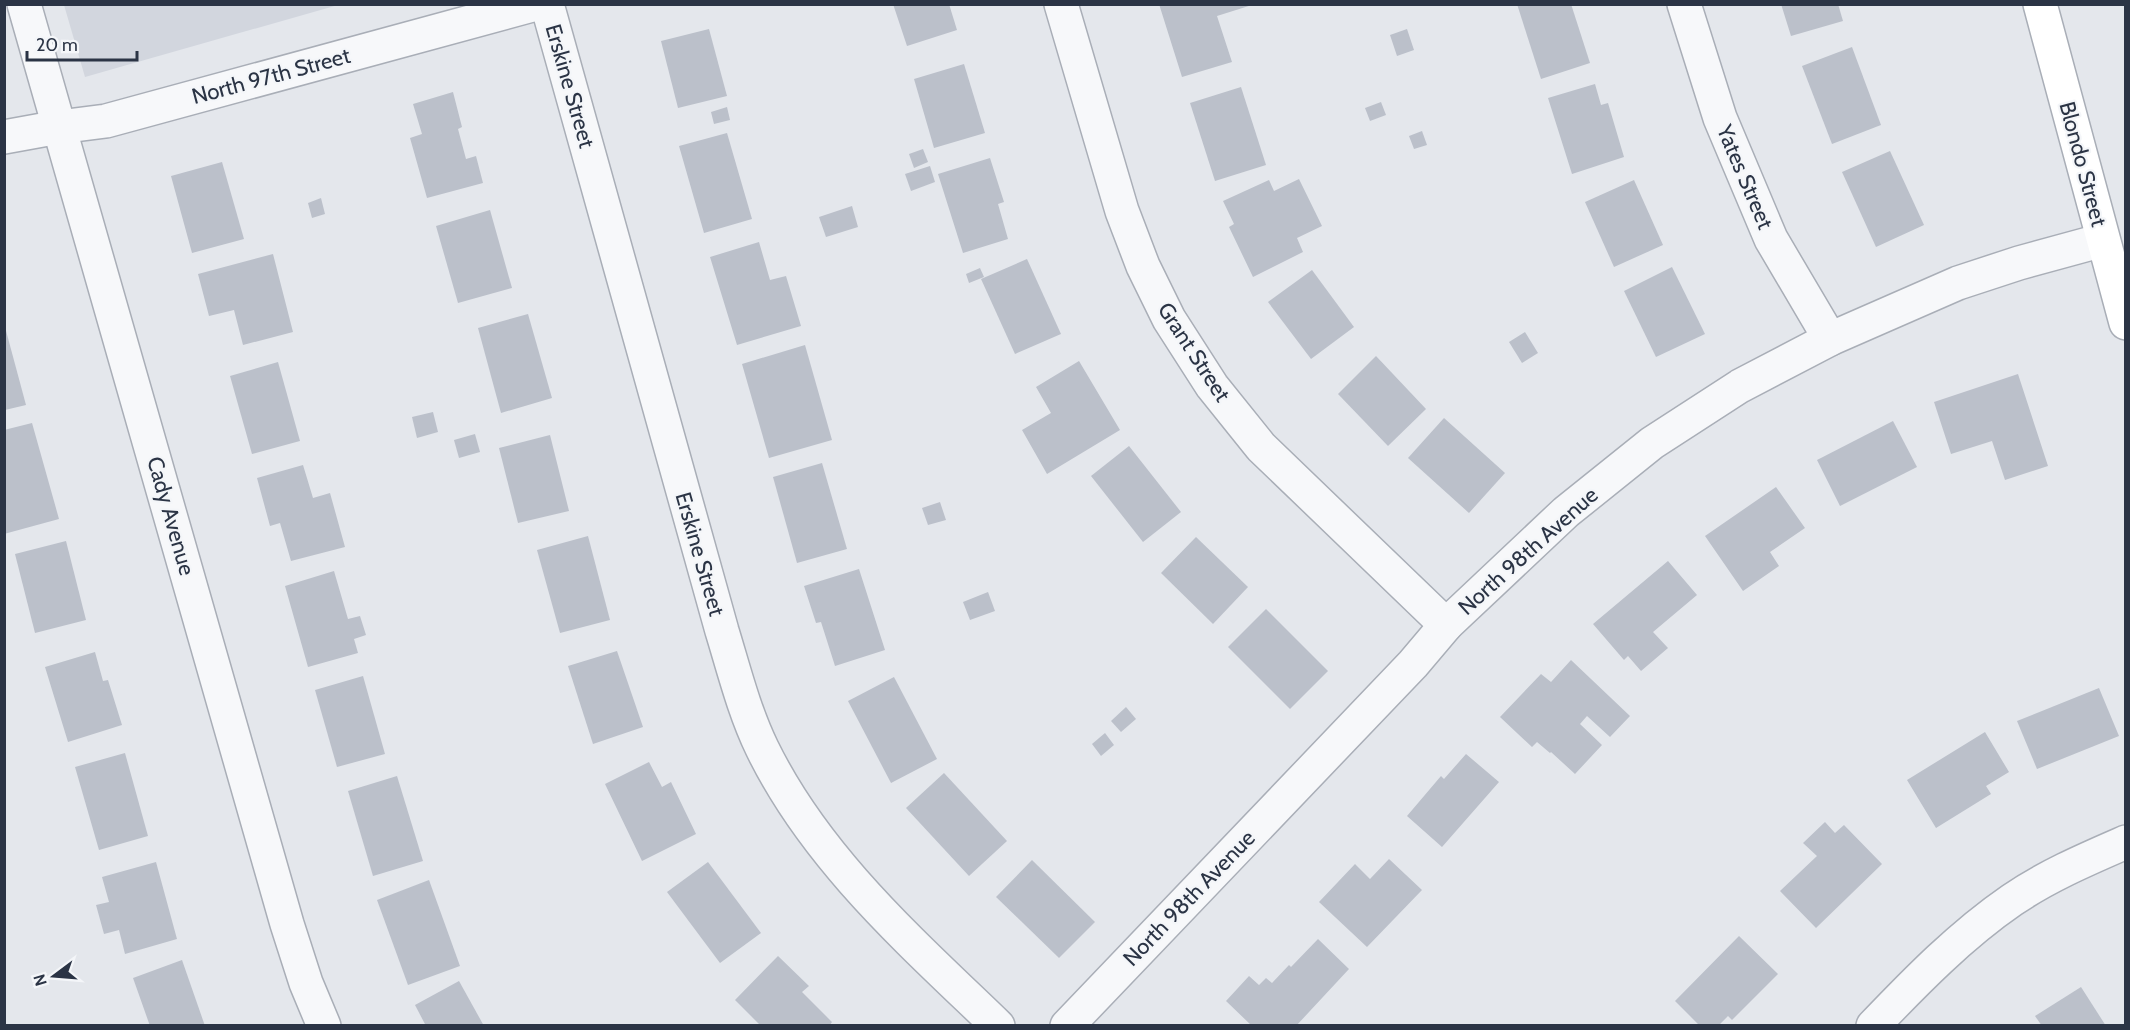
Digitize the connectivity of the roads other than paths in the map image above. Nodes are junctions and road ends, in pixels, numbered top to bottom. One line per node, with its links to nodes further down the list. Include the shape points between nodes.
1 (24, 4): 7 (street, Cady Avenue)
2 (536, 4): 7 (street, North 97th Street, via 106,121)
3 (547, 4): 15 (street, Erskine Street, via 722,631 761,747 803,816 861,890)
4 (1060, 4): 12 (street, Grant Street, via 1122,211 1169,319 1212,386 1261,447)
5 (1684, 4): 11 (street, Yates Street, via 1720,118 1772,239)
6 (2040, 4): 9 (main road, Blondo Street)
7 (59, 127): 8 (street, North 97th Street); 14 (street, Cady Avenue, via 287,924)
8 (4, 137)
9 (2103, 240): 10 (main road, Blondo Street); 11 (street, North 98th Avenue, via 1958,283)
10 (2126, 323)
11 (1830, 339): 12 (street, North 98th Avenue, via 1740,386 1652,443 1566,512)
12 (1446, 625): 16 (street, North 98th Avenue)
13 (2126, 842): 17 (street, via 2067,868 2013,899 1918,979)
14 (324, 1026)
15 (998, 1026)
16 (1067, 1026)
17 (1873, 1026)

